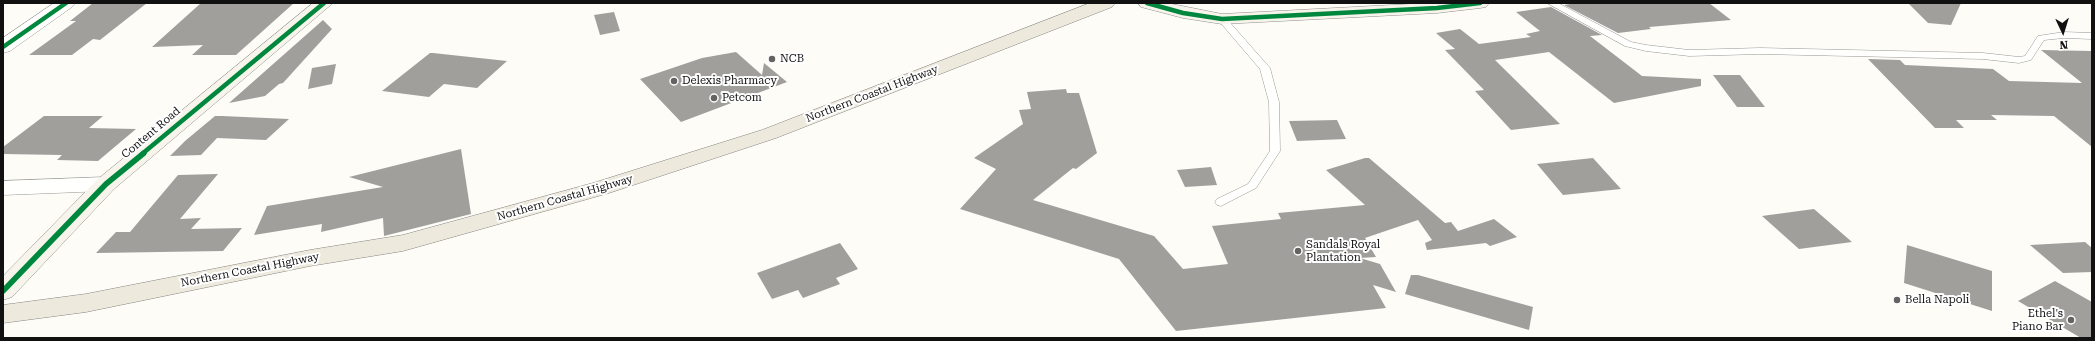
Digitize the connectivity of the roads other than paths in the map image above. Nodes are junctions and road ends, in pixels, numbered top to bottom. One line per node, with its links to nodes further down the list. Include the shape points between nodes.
1 (66, 3): 9 (street)
2 (324, 3): 10 (street, Content Road)
3 (1106, 3): 14 (main road, Northern Coastal Highway, via 769,134 579,194 403,243 310,258 86,303)
4 (1147, 3): 7 (street, via 1183,13)
5 (1480, 3): 7 (street, via 1437,8)
6 (1551, 3): 8 (lane, via 1628,44 1689,53 1760,51 1983,56 2019,60 2028,58 2041,38 2064,35)
7 (1222, 19): 12 (lane, via 1265,68 1274,102 1275,151 1252,186)
8 (2092, 36)
9 (3, 47)
10 (106, 184): 11 (street); 13 (street, Content Road)
11 (3, 188)
12 (1221, 202)
13 (3, 291)
14 (3, 314)

